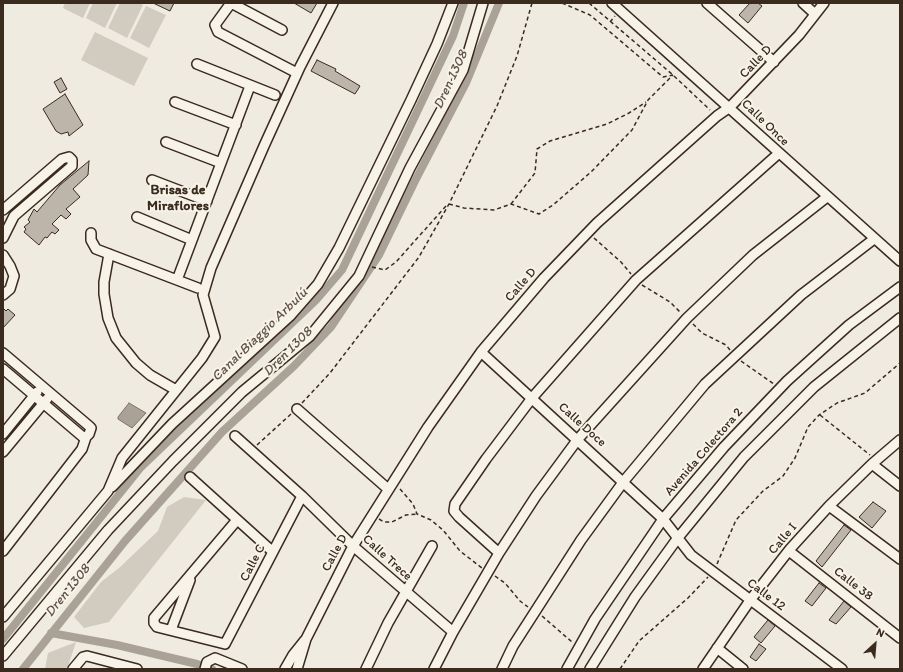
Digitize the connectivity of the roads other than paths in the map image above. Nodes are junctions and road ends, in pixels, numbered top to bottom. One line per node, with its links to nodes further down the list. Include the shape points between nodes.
1 (333, 3): 13 (street)
2 (453, 3): 60 (street, via 411,100 339,248 318,284 290,316 172,424)
3 (484, 3): 84 (street, via 463,70 410,168 359,276 310,336 242,392 108,530)
4 (612, 3): 17 (street, Calle Once)
5 (707, 3): 11 (street)
6 (803, 3): 9 (street)
7 (824, 3): 9 (street, Calle D)
8 (240, 5): 10 (street); 13 (street, via 231,3 219,17 215,25 218,32)
9 (815, 14): 11 (street, Calle D)
10 (282, 30)
11 (774, 62): 17 (street, Calle D)
12 (197, 64): 14 (street)
13 (293, 71): 43 (street, via 211,268 203,295 215,337)
14 (250, 86): 15 (street); 18 (street)
15 (275, 95)
16 (175, 102): 18 (street)
17 (730, 107): 20 (street, Calle Once); 39 (street, Calle D, via 597,223 544,278)
18 (236, 125): 21 (street)
19 (166, 142): 21 (street)
20 (778, 154): 23 (street, Calle Once); 46 (street, via 636,280)
21 (221, 163): 24 (street)
22 (152, 180): 24 (street)
23 (827, 197): 29 (street, Calle Once); 52 (street, via 753,255 687,318)
24 (207, 201): 30 (street)
25 (3, 210): 28 (street, via 62,159 69,157 72,160 72,166 14,216)
26 (137, 217): 30 (street)
27 (91, 233): 31 (street, via 94,246)
28 (3, 238)
29 (874, 239): 33 (street, Calle Once); 57 (street, via 801,295 705,384)
30 (192, 240): 34 (street)
31 (109, 254): 34 (street); 43 (street, via 104,294 108,318 116,338 136,363 150,375)
32 (4, 258): 37 (street, via 13,272 14,280 10,289)
33 (900, 261)
34 (177, 280): 36 (street)
35 (900, 287): 63 (street, Avenida Colectora 2, via 849,325 787,381 730,440)
36 (198, 288)
37 (3, 295)
38 (900, 318): 65 (street, via 814,387 744,457)
39 (481, 352): 46 (street, Calle Doce); 59 (street, Calle D)
40 (3, 354): 42 (street)
41 (3, 370): 45 (street)
42 (42, 387): 44 (street); 45 (street)
43 (176, 390): 60 (street, via 122,458)
44 (51, 394): 47 (street); 51 (street, via 91,428)
45 (34, 396): 47 (street); 49 (street)
46 (532, 398): 52 (street, Calle Doce); 71 (street, via 455,504 454,511 459,518)
47 (43, 404): 51 (street); 54 (street)
48 (297, 409): 59 (street)
49 (3, 434)
50 (235, 436): 61 (street, Calle Trece)
51 (86, 437): 66 (street, via 82,449)
52 (578, 439): 57 (street, Calle Doce); 71 (street, via 536,496)
53 (900, 440): 55 (street, Calle I)
54 (3, 452)
55 (874, 462): 58 (street); 62 (street, Calle I)
56 (190, 477): 64 (street)
57 (624, 481): 63 (street, Calle Doce); 93 (street, via 581,540 513,646)
58 (900, 486)
59 (388, 489): 67 (street, Calle D)
60 (108, 491): 78 (street)
61 (302, 496): 67 (street, Calle Trece); 70 (street, Calle C)
62 (829, 506): 69 (street, Calle I); 72 (street)
63 (663, 519): 65 (street, Calle Doce); 94 (street, Avenida Colectora 2, via 595,619)
64 (237, 520): 70 (street); 73 (street)
65 (677, 539): 75 (street, Calle 12, via 691,555); 95 (street, via 635,597)
66 (4, 546)
67 (353, 546): 74 (street, Calle Trece); 82 (street, Calle D)
68 (432, 546): 74 (street)
69 (789, 551): 75 (street, Calle I); 81 (street, Calle 38)
70 (273, 552): 79 (street, Calle C, via 227,642 223,645)
71 (499, 553): 80 (street)
72 (900, 559)
73 (192, 574): 76 (street); 77 (street)
74 (405, 592): 80 (street, Calle Trece); 91 (street)
75 (751, 599): 83 (street, Calle I); 98 (street, Calle 12)
76 (165, 605): 77 (street, via 172,606); 79 (street, via 153,621 157,627)
77 (178, 612): 79 (street)
78 (3, 617)
79 (171, 630)
80 (452, 632): 92 (street)
81 (900, 638)
82 (306, 639): 89 (street, Calle D, via 293,654); 90 (street, Calle D)
83 (717, 648): 96 (street, Calle I); 97 (street)
84 (3, 656)
85 (206, 665): 88 (street, via 215,658)
86 (73, 669): 87 (street, via 88,656)
87 (137, 669)
88 (242, 669)
89 (285, 669)
90 (297, 669)
91 (366, 669)
92 (434, 669)
93 (502, 669)
94 (567, 669)
95 (590, 669)
96 (703, 669)
97 (743, 669)
98 (842, 669)

